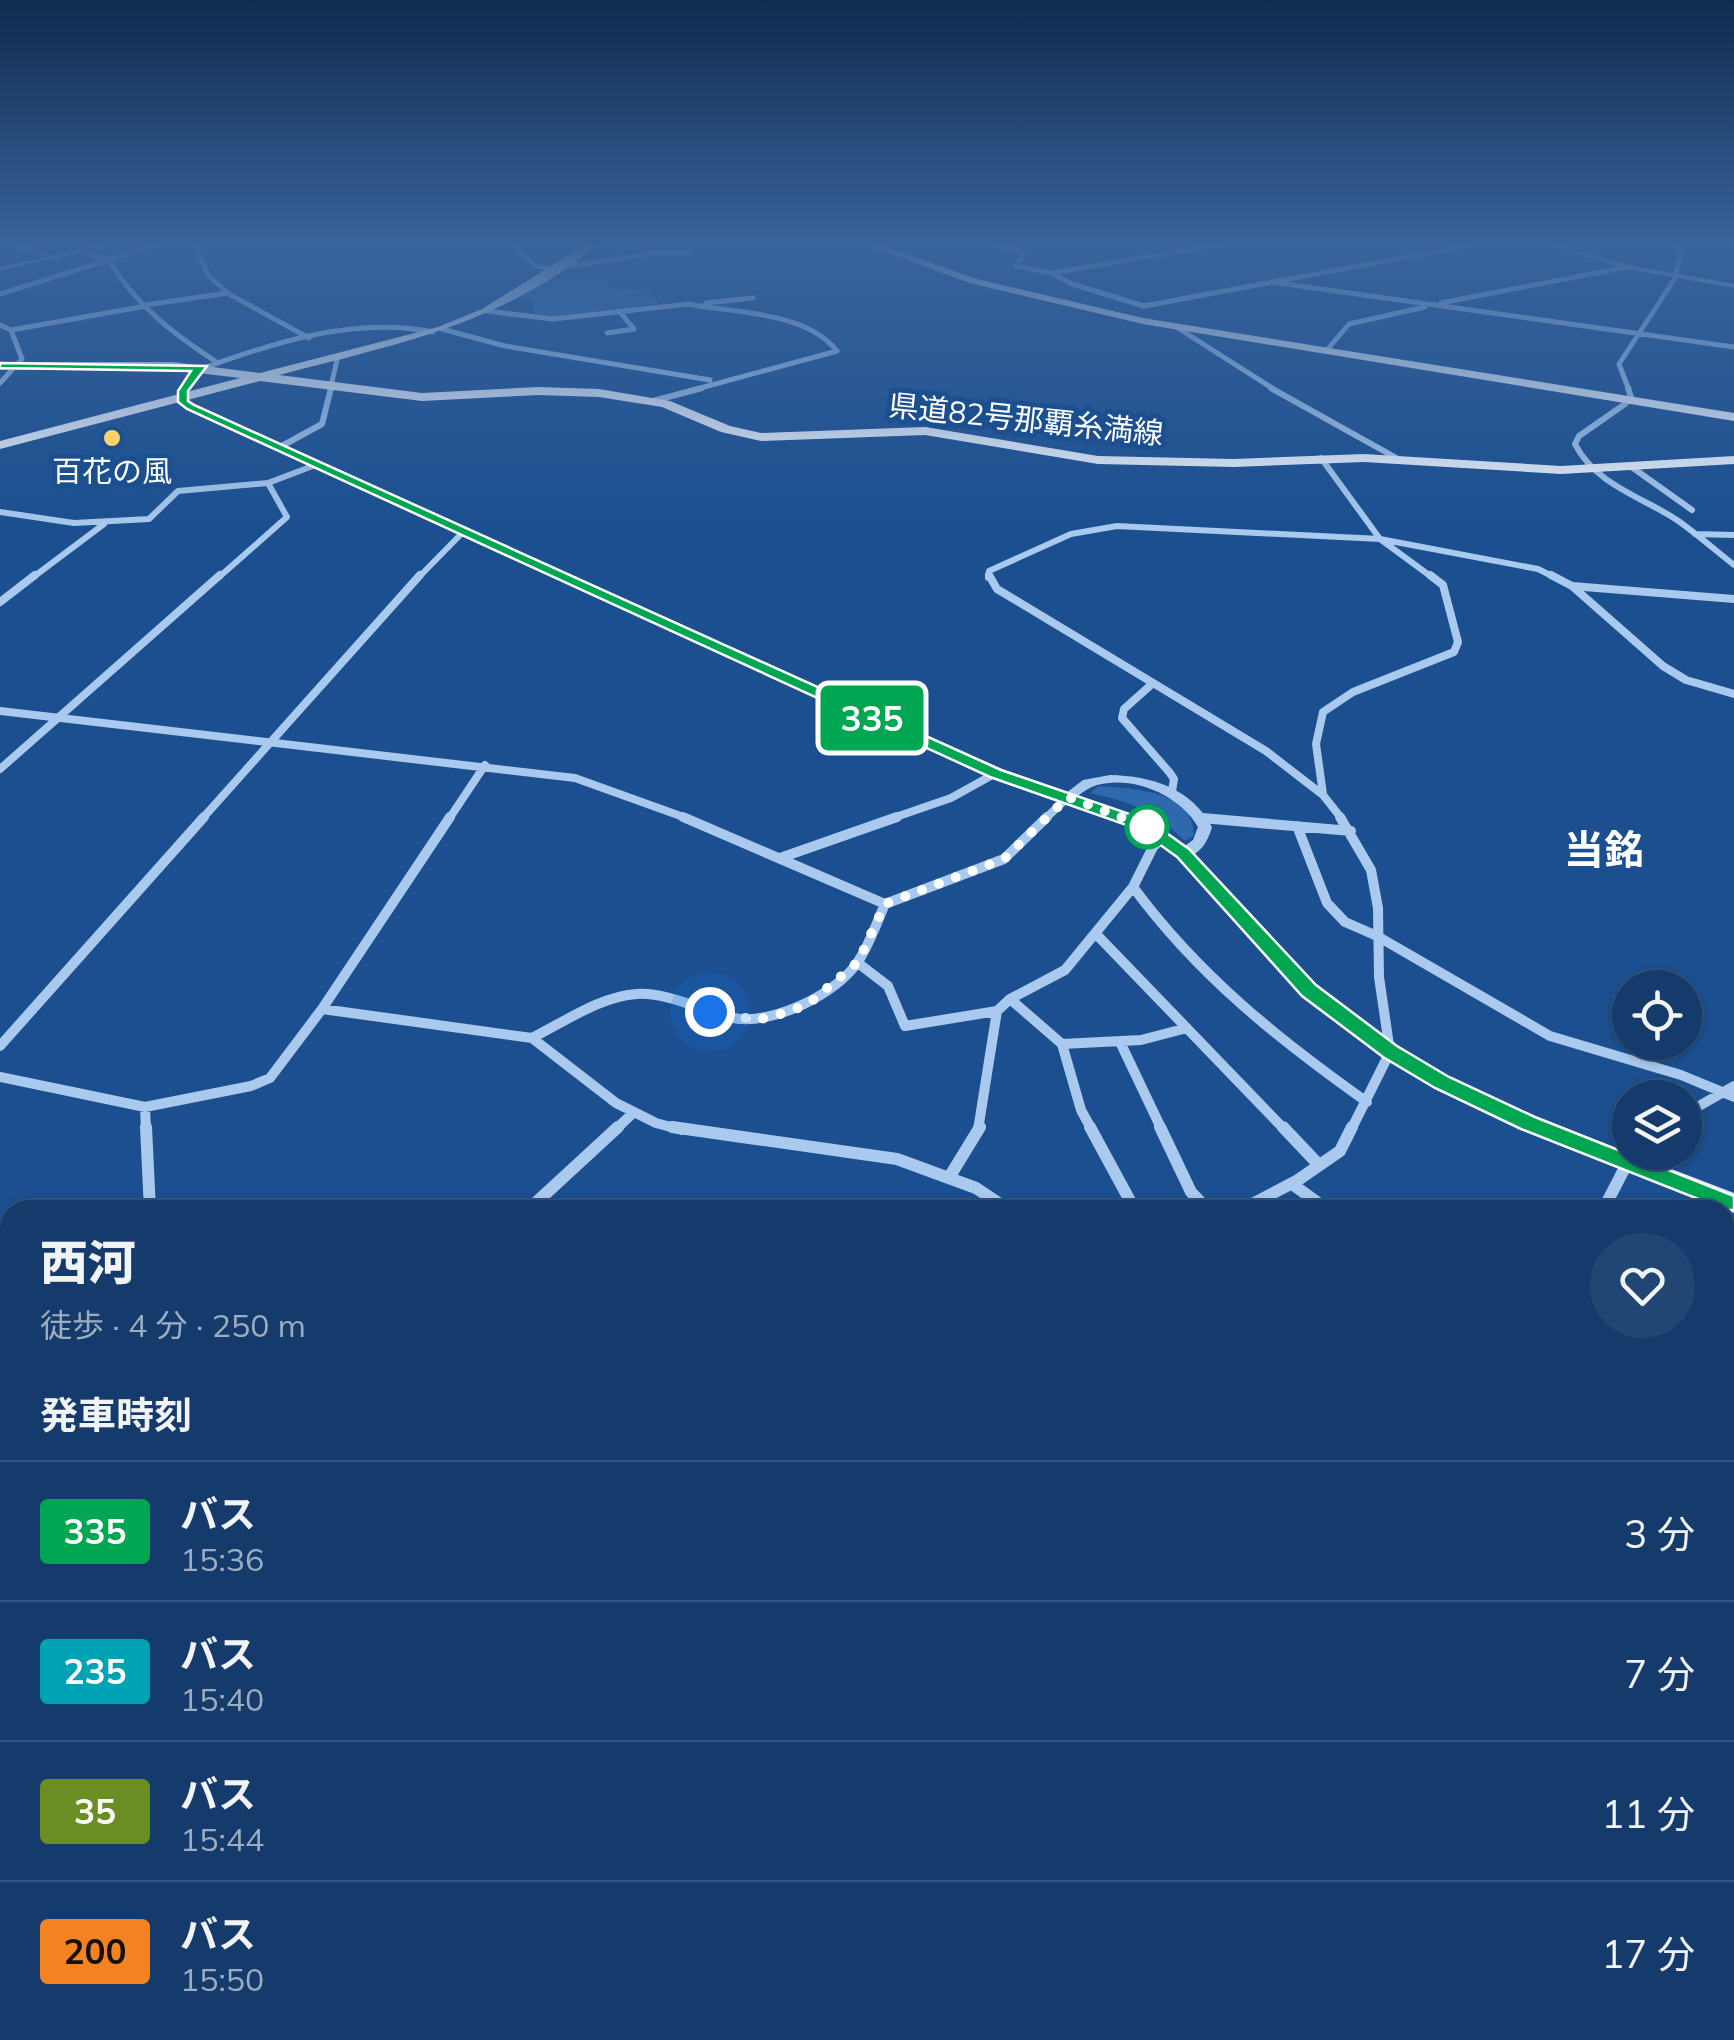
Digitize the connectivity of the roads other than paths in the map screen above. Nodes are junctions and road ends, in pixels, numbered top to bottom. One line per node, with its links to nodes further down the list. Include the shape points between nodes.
1 (14, 338): 17 (street, via 22,359)
2 (182, 338): 16 (street)
3 (309, 338): 16 (street)
4 (412, 338): 15 (main road)
5 (470, 338): 20 (street)
6 (825, 338): 20 (street, via 837,347 832,354)
7 (1193, 338): 30 (street)
8 (1244, 338): 23 (main road)
9 (1262, 338): 14 (main road)
10 (1337, 338): 14 (street)
11 (1638, 338): 23 (street, via 1618,369)
12 (1671, 338): 13 (street)
13 (1734, 347)
14 (1327, 350): 23 (main road)
15 (337, 360): 19 (main road); 22 (street)
16 (218, 363): 18 (street)
17 (7, 367): 18 (main road, 県道82号那覇糸満線); 21 (street)
18 (204, 368): 19 (main road, 県道82号那覇糸満線); 24 (street, via 191,375)
19 (260, 379): 22 (main road, 県道82号那覇糸満線); 24 (main road)
20 (714, 382): 25 (street)
21 (0, 383)
22 (331, 387): 25 (main road, 県道82号那覇糸満線, via 422,397 554,391); 28 (street, via 322,424)
23 (1629, 398): 26 (main road); 34 (street, via 1577,438 1576,450)
24 (182, 399): 27 (main road); 28 (main road)
25 (653, 401): 29 (main road, 県道82号那覇糸満線, via 774,439 908,430 1098,460)
26 (1734, 415)
27 (0, 445)
28 (280, 448): 32 (main road)
29 (1321, 458): 30 (main road, 県道82号那覇糸満線); 42 (street)
30 (1400, 460): 34 (main road, 県道82号那覇糸満線)
31 (1733, 462): 33 (main road, 県道82号那覇糸満線)
32 (318, 464): 35 (street); 39 (main road)
33 (1632, 468): 34 (main road, 県道82号那覇糸満線); 36 (street)
34 (1595, 470): 40 (street)
35 (268, 483): 38 (street, via 178,491 149,519); 50 (street, via 287,518)
36 (1692, 510)
37 (0, 512): 38 (street, via 30,521)
38 (105, 523): 46 (street)
39 (465, 530): 51 (street); 54 (main road)
40 (1695, 534): 41 (street); 43 (street)
41 (1734, 536)
42 (1380, 539): 44 (street, via 1538,568); 47 (street, via 1103,526 989,570 997,589); 56 (street, via 1443,585 1458,647 1353,692 1323,712 1316,744)
43 (1734, 565)
44 (1572, 586): 45 (street); 48 (street, via 1663,666)
45 (1734, 599)
46 (0, 602)
47 (1152, 684): 55 (street, via 1122,718 1170,772); 56 (street, via 1266,751)
48 (1734, 694)
49 (0, 711): 50 (street)
50 (59, 718): 51 (street); 53 (street)
51 (268, 742): 52 (street); 76 (street)
52 (485, 765): 63 (street, via 575,778); 70 (street)
53 (0, 769)
54 (996, 773): 57 (main road); 63 (street, via 951,798)
55 (1172, 792): 57 (street, via 1105,780); 58 (street)
56 (1323, 795): 60 (street)
57 (1068, 797): 61 (main road); 65 (street, via 1004,859)
58 (1202, 818): 59 (street); 62 (street, via 1205,836)
59 (1297, 826): 60 (street); 67 (street, via 1335,914)
60 (1350, 831): 67 (street, via 1376,888)
61 (1163, 837): 62 (main road); 64 (street)
62 (1183, 853): 77 (main road, via 1309,990)
63 (779, 858): 65 (street)
64 (1133, 887): 66 (street); 80 (street, via 1214,985)
65 (885, 904): 68 (street)
66 (1097, 935): 69 (street, via 1065,970); 72 (street)
67 (1377, 936): 77 (street); 79 (street, via 1550,1036)
68 (858, 962): 71 (street, via 888,986 905,1026); 73 (street, via 813,1000 757,1020 642,992 617,996)
69 (1010, 999): 71 (street); 74 (street)
70 (322, 1009): 73 (street); 82 (street, via 270,1078)
71 (997, 1011): 88 (street, via 981,1126)
72 (1186, 1028): 75 (street); 85 (street)
73 (532, 1038): 83 (street)
74 (1062, 1044): 75 (street); 93 (street, via 1082,1110)
75 (1122, 1044): 94 (street)
76 (0, 1046)
77 (1390, 1052): 80 (street); 84 (main road, via 1483,1103)
78 (0, 1077): 82 (street)
79 (1731, 1091): 81 (street)
80 (1367, 1102): 85 (street, via 1340,1151)
81 (1702, 1106)
82 (144, 1107): 90 (street)
83 (634, 1112): 88 (street, via 682,1130 870,1154); 91 (street)
84 (1612, 1151)
85 (1319, 1165): 89 (street)
86 (1625, 1170): 97 (street)
87 (1659, 1170): 98 (main road)
88 (950, 1176): 92 (street)
89 (1292, 1184): 95 (street); 96 (street)
90 (149, 1200)
91 (539, 1200)
92 (995, 1200)
93 (1129, 1200)
94 (1199, 1200)
95 (1261, 1200)
96 (1314, 1200)
97 (1608, 1200)
98 (1727, 1200)

